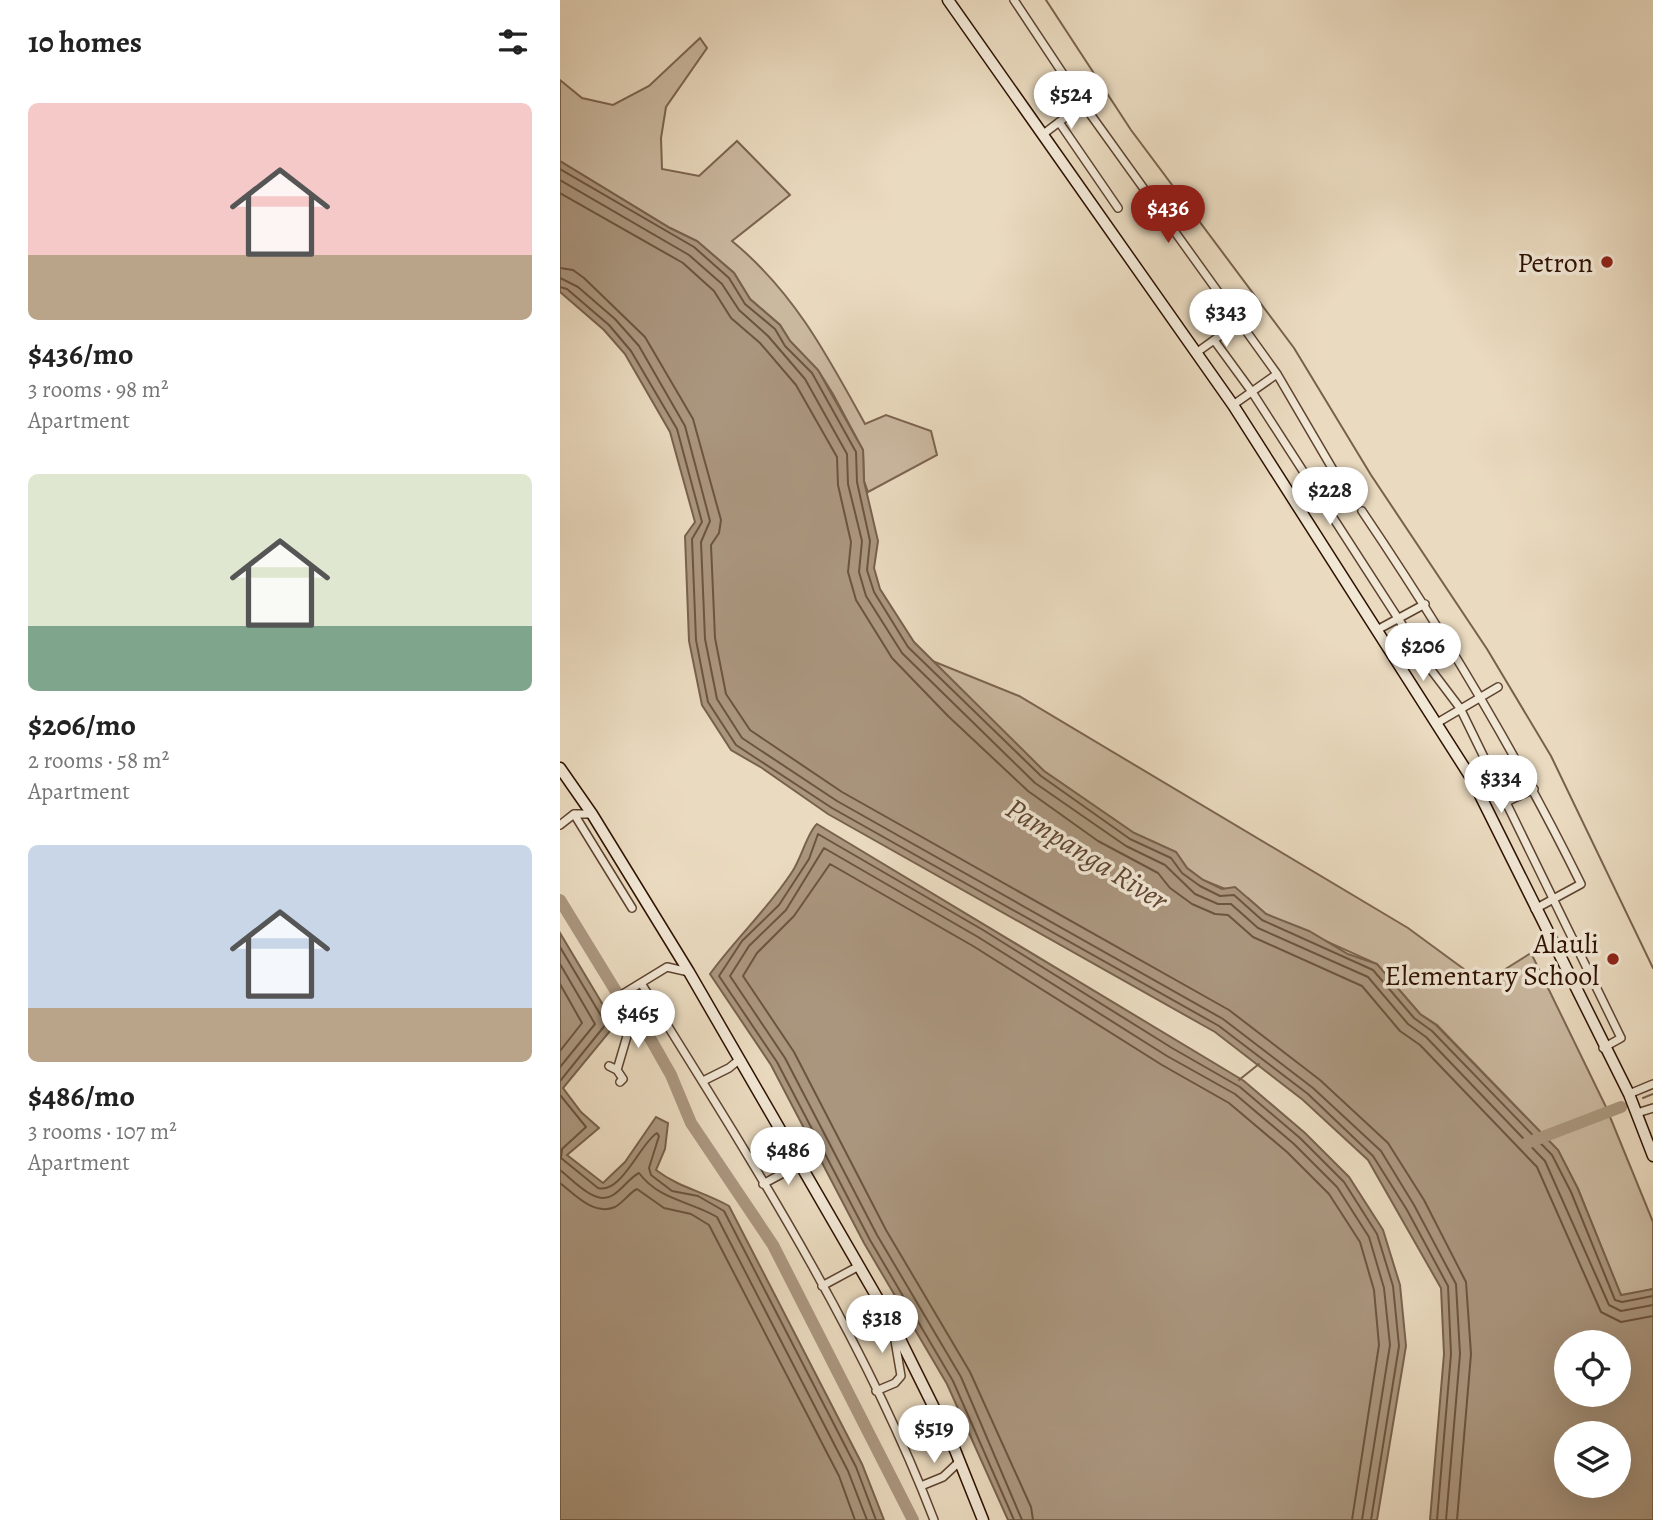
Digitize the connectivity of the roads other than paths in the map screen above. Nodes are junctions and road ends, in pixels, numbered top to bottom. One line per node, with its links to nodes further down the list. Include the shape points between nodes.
1 (948, 0): 5 (street)
2 (1014, 0): 3 (street)
3 (1083, 104): 4 (street); 7 (street)
4 (1059, 122): 5 (street); 6 (street)
5 (1042, 135): 9 (street)
6 (1118, 208)
7 (1239, 322): 8 (street); 10 (street)
8 (1214, 340): 9 (street); 11 (street)
9 (1196, 353): 12 (street)
10 (1277, 374): 11 (street); 13 (street)
11 (1252, 391): 12 (street); 16 (street)
12 (1233, 405): 17 (street)
13 (1339, 480)
14 (1362, 510): 15 (street)
15 (1425, 604): 16 (street); 19 (street)
16 (1398, 618): 17 (street); 20 (street)
17 (1377, 630): 21 (street)
18 (1499, 687): 19 (street)
19 (1482, 696): 20 (street); 24 (street)
20 (1460, 708): 21 (street); 25 (street)
21 (1437, 723): 23 (street)
22 (560, 768): 27 (street)
23 (1473, 781): 25 (street); 31 (street)
24 (1534, 789): 25 (street); 29 (street, via 1581,884)
25 (1506, 802): 29 (street)
26 (574, 814): 27 (street); 28 (street); 30 (street)
27 (592, 814): 32 (street)
28 (560, 825)
29 (1553, 900): 31 (street); 34 (street, via 1621,1038)
30 (632, 908)
31 (1535, 909): 34 (street)
32 (689, 972): 33 (street, via 667,967); 35 (street)
33 (641, 983): 37 (street, via 612,1000 627,1036); 38 (street)
34 (1603, 1048): 41 (street)
35 (740, 1059): 38 (street); 45 (street)
36 (608, 1066): 37 (street)
37 (617, 1070): 39 (street)
38 (703, 1081): 46 (street)
39 (620, 1082)
40 (1653, 1084): 41 (street)
41 (1629, 1094): 43 (street)
42 (1653, 1108): 43 (street)
43 (1637, 1113): 44 (street)
44 (1653, 1156)
45 (800, 1164): 46 (street); 47 (street)
46 (763, 1184): 48 (street)
47 (859, 1266): 48 (street); 49 (street)
48 (822, 1286): 50 (street)
49 (894, 1325): 50 (street, via 901,1376); 51 (street)
50 (876, 1391): 52 (street)
51 (960, 1461): 52 (street); 54 (street)
52 (921, 1486): 53 (street)
53 (934, 1520)
54 (983, 1520)

